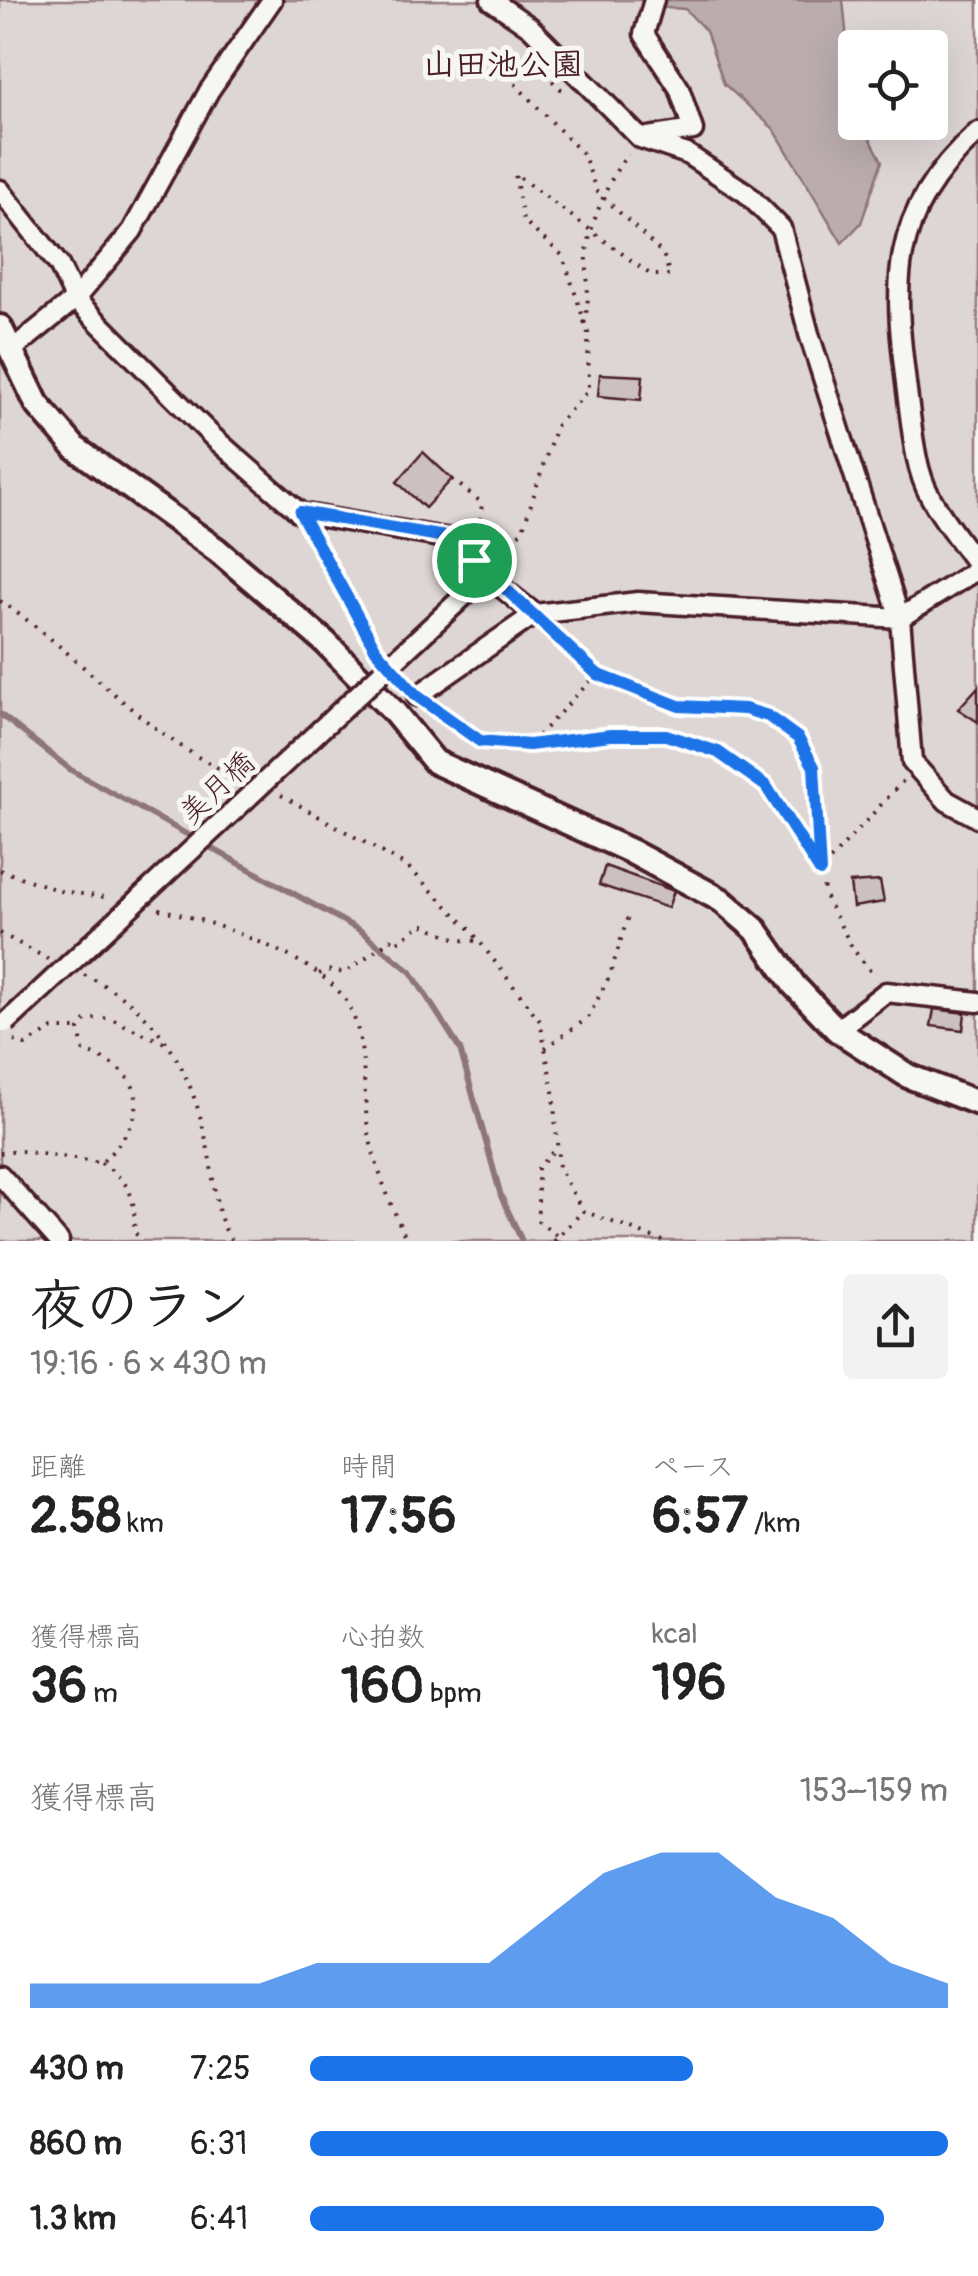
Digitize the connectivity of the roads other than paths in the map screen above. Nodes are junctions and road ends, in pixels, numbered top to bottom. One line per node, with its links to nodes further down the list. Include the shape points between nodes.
1 (272, 0): 7 (street, via 209,90 132,231)
2 (491, 0): 5 (street, via 530,27)
3 (654, 0): 5 (street, via 644,34 678,88 693,130)
4 (978, 132): 10 (street, via 944,163 904,235 896,293 928,494)
5 (640, 138): 13 (street, via 688,154 746,193 781,228)
6 (0, 190): 7 (street, via 59,266)
7 (75, 299): 9 (street); 11 (street, via 214,438 300,512 451,538)
8 (0, 327): 9 (street)
9 (12, 350): 18 (street, via 36,404 75,448 218,550 326,642 434,762 721,900 756,930 794,985)
10 (978, 568): 13 (street)
11 (487, 576): 12 (street); 17 (street, 美月橋, bridge)
12 (535, 614): 13 (street, via 638,602); 14 (street)
13 (900, 618): 15 (street, via 912,762 946,801)
14 (417, 696)
15 (978, 818)
16 (978, 1002): 18 (street, via 886,992)
17 (2, 1029)
18 (837, 1030): 19 (street, via 908,1076)
19 (978, 1103)
20 (0, 1175): 21 (street)
21 (59, 1241)

